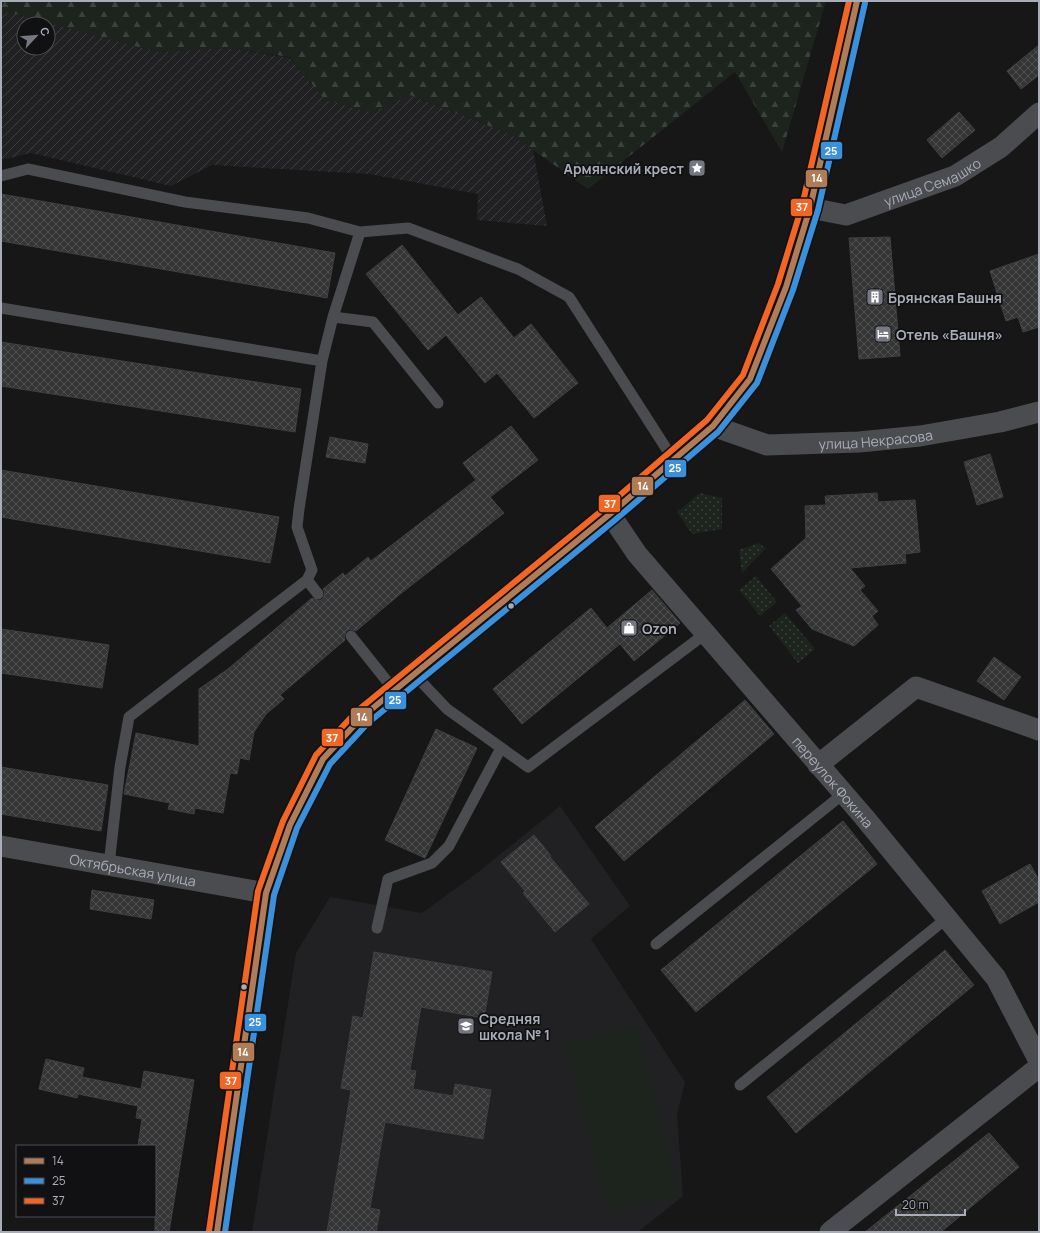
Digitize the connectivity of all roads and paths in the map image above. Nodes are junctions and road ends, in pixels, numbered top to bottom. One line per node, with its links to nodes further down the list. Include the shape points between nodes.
1 (857, 1): 4 (main road)
2 (1039, 113): 4 (street, улица Семашко, via 1001,147 955,176 846,215)
3 (1, 176): 5 (lane, via 28,168 185,202 308,218)
4 (810, 208): 11 (main road, via 786,287 750,379)
5 (360, 232): 7 (lane); 12 (lane, via 408,228 518,269 569,297)
6 (1, 308): 8 (lane)
7 (333, 317): 8 (lane); 9 (lane, via 373,322)
8 (322, 361): 14 (lane, via 298,527 312,570)
9 (438, 403)
10 (1039, 412): 11 (street, улица Некрасова, via 927,435 859,442 767,445)
11 (713, 426): 12 (main road)
12 (674, 460): 13 (main road)
13 (610, 514): 16 (street, переулок Фокина, via 637,554); 18 (main road)
14 (307, 580): 15 (lane); 25 (lane, via 129,717 120,767)
15 (318, 594)
16 (705, 634): 21 (lane, via 528,767); 22 (street, переулок Фокина)
17 (351, 636): 19 (lane)
18 (413, 673): 19 (main road); 21 (lane, via 447,709)
19 (394, 690): 26 (main road, via 362,717 323,759 290,825)
20 (1039, 730): 22 (street, via 916,687)
21 (501, 748): 28 (lane, via 448,846 432,863 388,879)
22 (818, 765): 23 (street, переулок Фокина)
23 (843, 794): 27 (street, переулок Фокина); 29 (lane)
24 (1, 846): 25 (street, Октябрьская улица)
25 (109, 865): 26 (street, Октябрьская улица)
26 (266, 893): 33 (main road)
27 (947, 918): 30 (street, переулок Фокина, via 996,978); 32 (lane)
28 (377, 928)
29 (656, 944)
30 (1039, 1061)
31 (1039, 1067): 34 (street)
32 (740, 1085)
33 (217, 1232)
34 (830, 1232)

